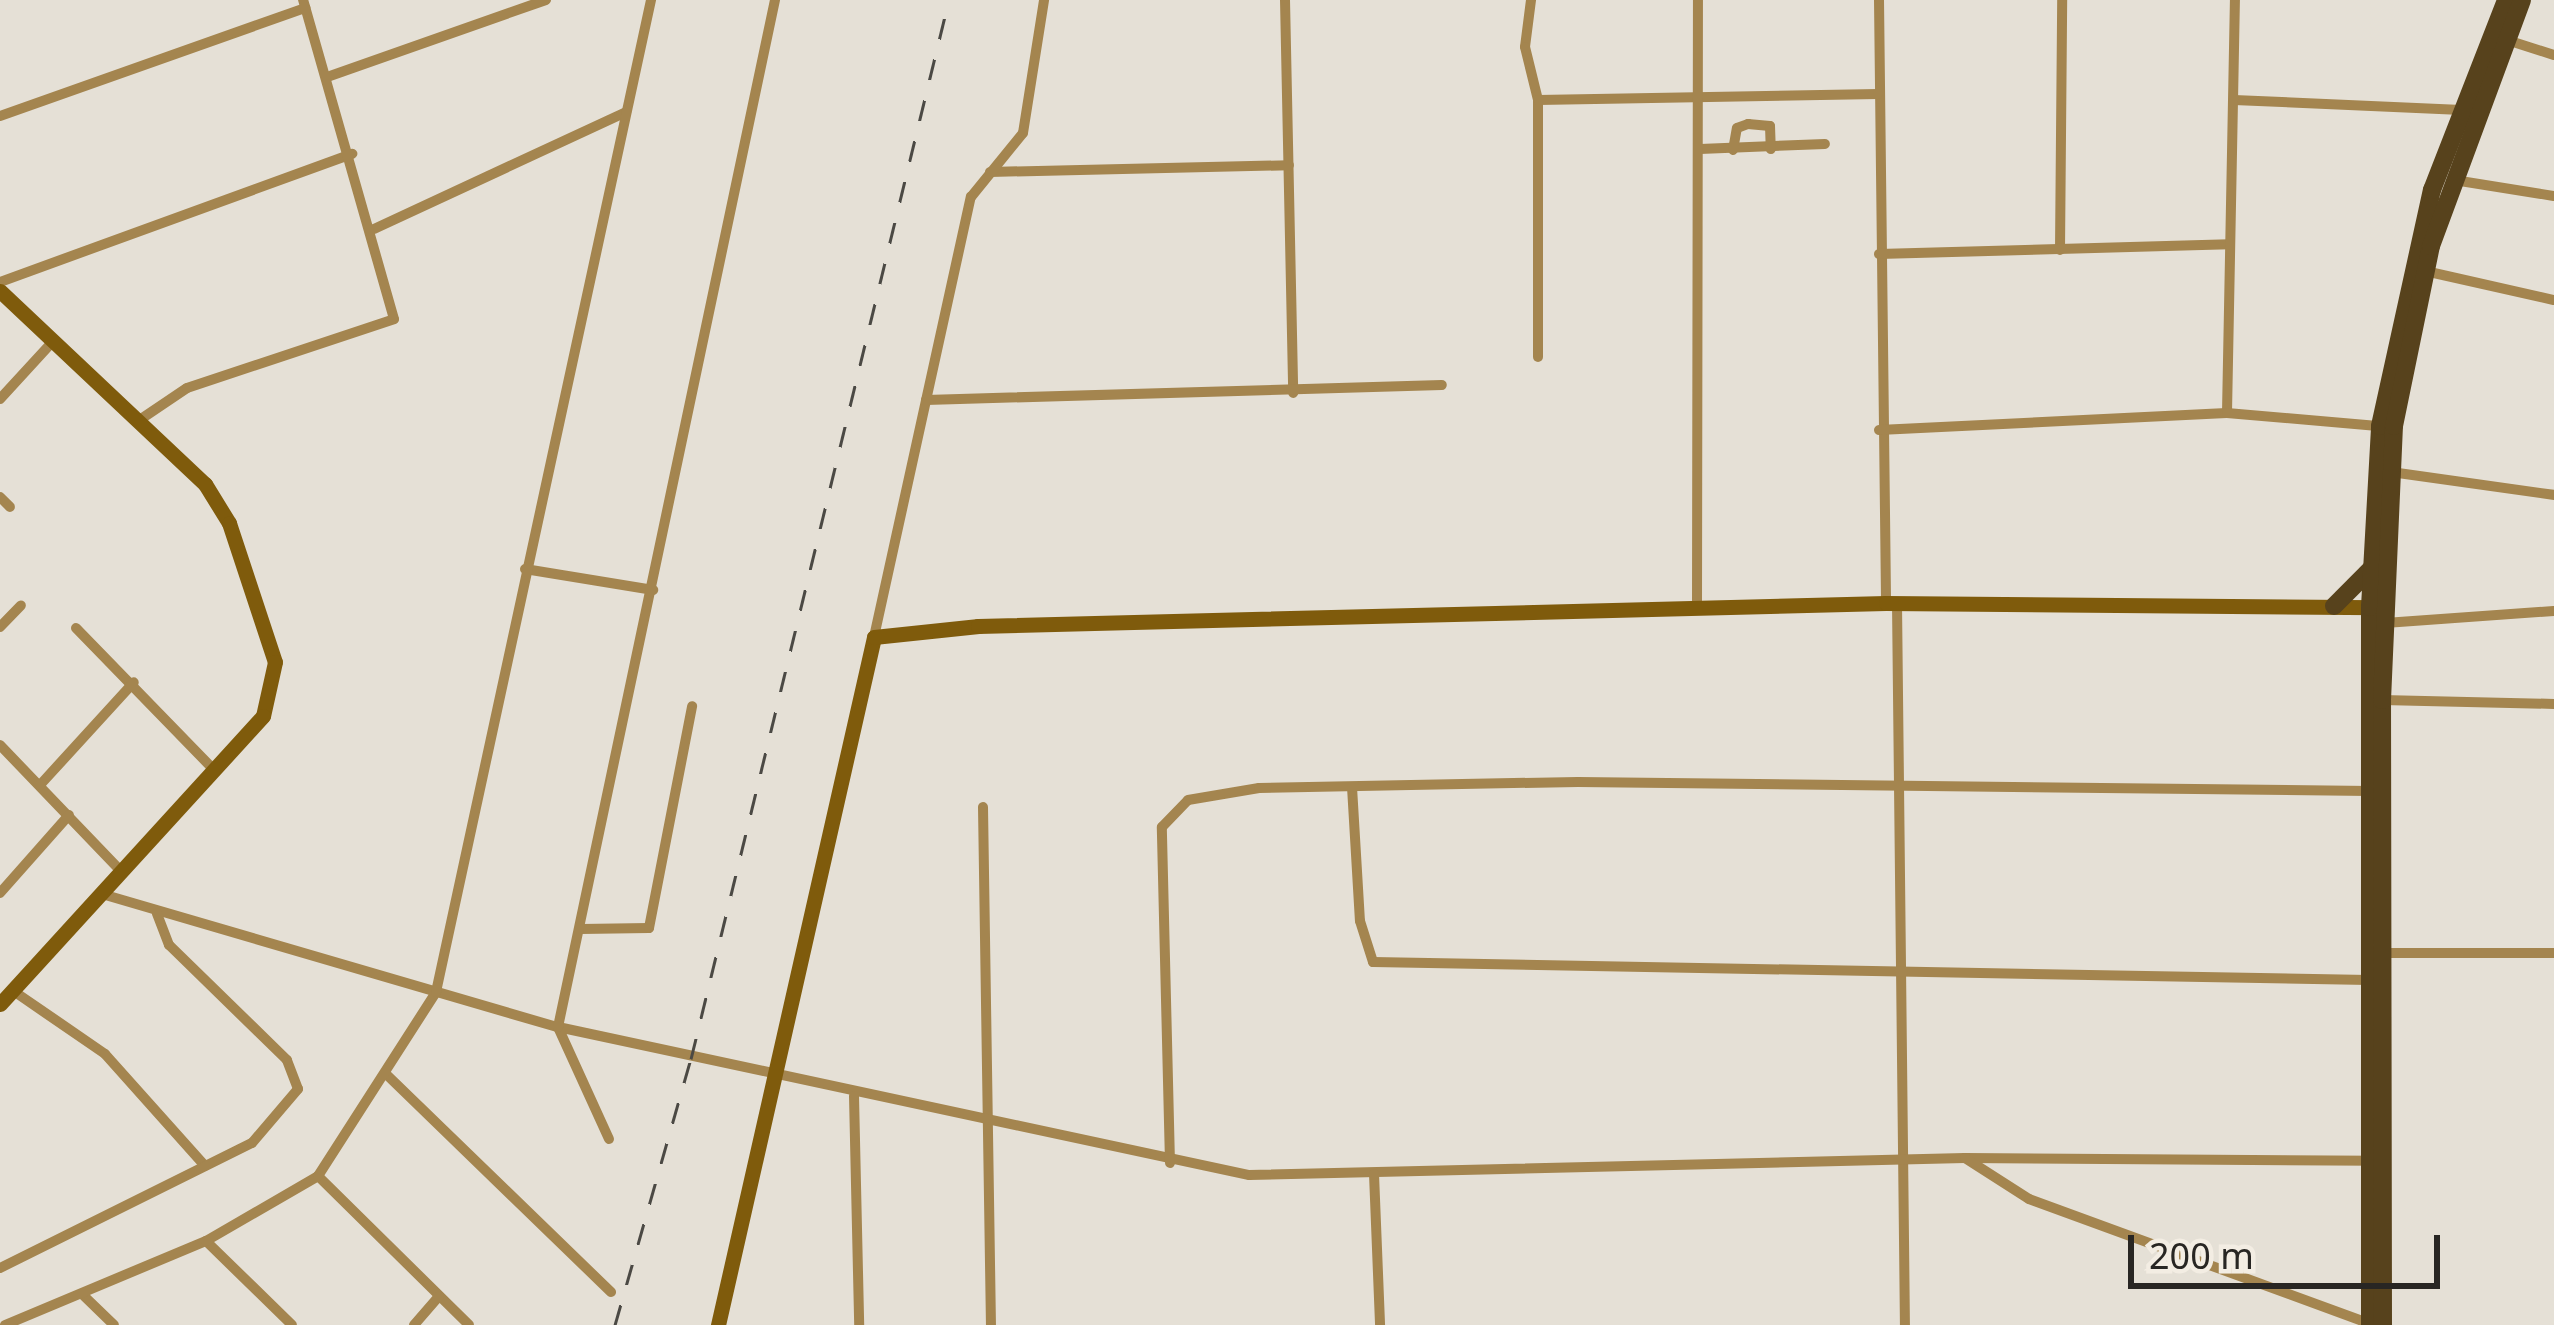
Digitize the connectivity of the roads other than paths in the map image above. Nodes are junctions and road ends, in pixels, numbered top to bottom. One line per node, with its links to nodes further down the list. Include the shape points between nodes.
1 (546, 0): 16 (street)
2 (651, 0): 22 (street)
3 (775, 0): 54 (street)
4 (1045, 0): 30 (street, via 1023,133)
5 (1285, 0): 29 (street)
6 (1531, 0): 19 (street, via 1526,47)
7 (1698, 0): 18 (street)
8 (1879, 0): 17 (street)
9 (2062, 0): 35 (street)
10 (2235, 0): 20 (street)
11 (2506, 0): 21 (main road)
12 (2522, 0): 14 (main road)
13 (304, 4): 16 (street); 23 (street)
14 (2507, 40): 15 (street); 31 (main road)
15 (2554, 55)
16 (330, 76): 28 (street)
17 (1878, 94): 18 (street); 36 (street)
18 (1700, 97): 19 (street); 25 (street)
19 (1538, 100): 41 (street)
20 (2234, 100): 21 (street); 34 (street)
21 (2462, 110): 48 (main road, via 2402,298)
22 (626, 112): 33 (street); 53 (street)
23 (0, 116)
24 (1825, 144): 26 (street)
25 (1700, 149): 27 (street); 58 (street)
26 (1771, 149): 27 (street); 27 (street, via 1771,125 1748,124 1737,128)
27 (1733, 150)
28 (352, 154): 33 (street); 38 (street)
29 (1288, 166): 30 (street); 43 (street)
30 (990, 172): 45 (street, via 971,197)
31 (2454, 180): 32 (street); 37 (main road)
32 (2554, 196)
33 (374, 229): 47 (street, via 394,319 187,388)
34 (2229, 244): 35 (street); 46 (street)
35 (2060, 250): 36 (street)
36 (1879, 254): 49 (street)
37 (2425, 271): 39 (street); 50 (main road)
38 (0, 286): 40 (street)
39 (2554, 300)
40 (57, 338): 44 (street); 47 (street)
41 (1538, 357)
42 (1442, 385): 43 (street)
43 (1293, 393): 45 (street)
44 (0, 399)
45 (926, 400): 63 (street)
46 (2227, 413): 48 (street); 49 (street)
47 (141, 419): 69 (street, via 229,523 275,662 263,716)
48 (2380, 426): 52 (main road)
49 (1879, 430): 55 (street)
50 (2391, 472): 51 (street); 60 (main road)
51 (2554, 495)
52 (2372, 566): 57 (main road); 60 (main road)
53 (525, 569): 54 (street); 86 (street)
54 (652, 590): 80 (street)
55 (1891, 603): 57 (street); 58 (street); 72 (street)
56 (21, 605): 61 (street)
57 (2334, 606): 60 (street)
58 (1697, 607): 63 (street, via 978,626)
59 (2554, 610): 60 (street)
60 (2380, 612): 65 (main road); 73 (main road)
61 (0, 627)
62 (76, 628): 64 (street)
63 (874, 637): 90 (street)
64 (134, 682): 69 (street); 70 (street)
65 (2382, 700): 66 (street); 81 (main road)
66 (2554, 704)
67 (692, 706): 80 (street, via 650,928)
68 (0, 745): 70 (street)
69 (214, 770): 76 (street)
70 (40, 785): 75 (street)
71 (1352, 787): 72 (street); 83 (street, via 1360,921 1373,962); 97 (street, via 1224,790 1180,804 1162,827)
72 (1898, 789): 73 (street); 83 (street)
73 (2370, 791): 84 (main road)
74 (983, 807): 92 (street)
75 (69, 815): 76 (street); 77 (street)
76 (122, 872): 78 (street)
77 (0, 893)
78 (103, 894): 79 (street); 85 (street)
79 (157, 913): 86 (street); 98 (street, via 183,963 287,1060 298,1089 252,1143)
80 (581, 929): 88 (street)
81 (2385, 953): 82 (street); 96 (main road)
82 (2554, 953)
83 (1899, 977): 84 (street); 95 (street)
84 (2369, 980): 96 (main road)
85 (12, 990): 87 (street); 98 (street, via 105,1054)
86 (436, 992): 88 (street); 89 (street)
87 (0, 1004)
88 (558, 1027): 90 (street); 93 (street)
89 (387, 1075): 100 (street); 103 (street)
90 (775, 1078): 91 (street); 112 (street)
91 (854, 1096): 92 (street); 113 (street)
92 (982, 1124): 97 (street); 114 (street)
93 (609, 1138)
94 (1965, 1158): 95 (street); 96 (street); 106 (street, via 1975,1173 2029,1199)
95 (1898, 1160): 99 (street); 116 (street)
96 (2377, 1161): 106 (main road); 117 (main road)
97 (1170, 1163): 99 (street, via 1249,1175)
98 (205, 1166): 102 (street)
99 (1374, 1174): 115 (street)
100 (317, 1177): 101 (street); 105 (street)
101 (206, 1241): 104 (street); 109 (street)
102 (0, 1268)
103 (610, 1292)
104 (83, 1295): 107 (street); 108 (street)
105 (439, 1296): 110 (street); 111 (street)
106 (2370, 1324)
107 (5, 1325)
108 (114, 1325)
109 (292, 1325)
110 (414, 1325)
111 (469, 1325)
112 (718, 1325)
113 (859, 1325)
114 (991, 1325)
115 (1380, 1325)
116 (1905, 1325)
117 (2384, 1325)

